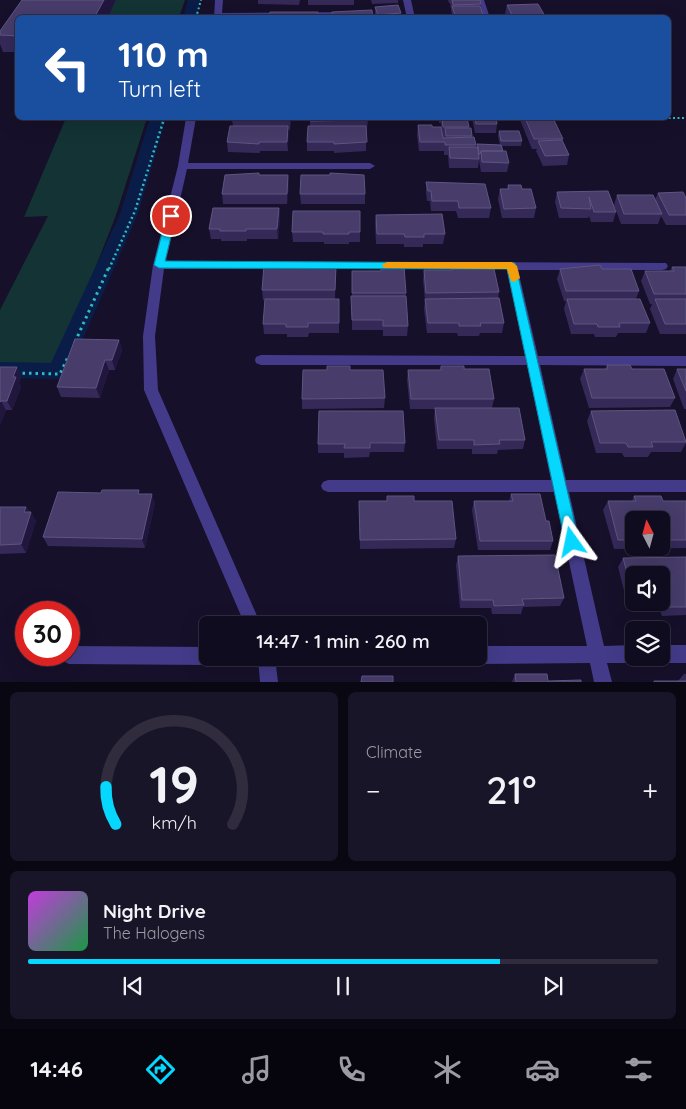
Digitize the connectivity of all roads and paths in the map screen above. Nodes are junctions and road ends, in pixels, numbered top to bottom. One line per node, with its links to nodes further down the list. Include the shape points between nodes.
1 (202, 0): 6 (path)
2 (219, 0): 7 (street)
3 (407, 0): 9 (street)
4 (480, 0): 10 (street)
5 (358, 14): 8 (street)
6 (197, 15)
7 (218, 15)
8 (288, 15)
9 (410, 15)
10 (485, 15)
11 (671, 118): 12 (path)
12 (686, 118)
13 (163, 120): 23 (path, via 134,212 60,374)
14 (191, 120): 15 (street)
15 (183, 166): 16 (street); 17 (street)
16 (370, 166)
17 (159, 265): 18 (street); 27 (street, via 148,336 152,390)
18 (512, 266): 19 (street); 21 (street)
19 (662, 266)
20 (261, 360): 21 (street)
21 (532, 361): 22 (street); 25 (street)
22 (686, 361)
23 (9, 373)
24 (328, 486): 25 (street)
25 (560, 486): 26 (street); 28 (street)
26 (686, 486)
27 (249, 616)
28 (597, 654): 29 (street); 33 (street); 37 (street)
29 (625, 654)
30 (670, 654): 31 (street)
31 (686, 654)
32 (80, 655): 34 (street)
33 (487, 655)
34 (199, 656)
35 (268, 666): 36 (street)
36 (269, 682)
37 (603, 682)

